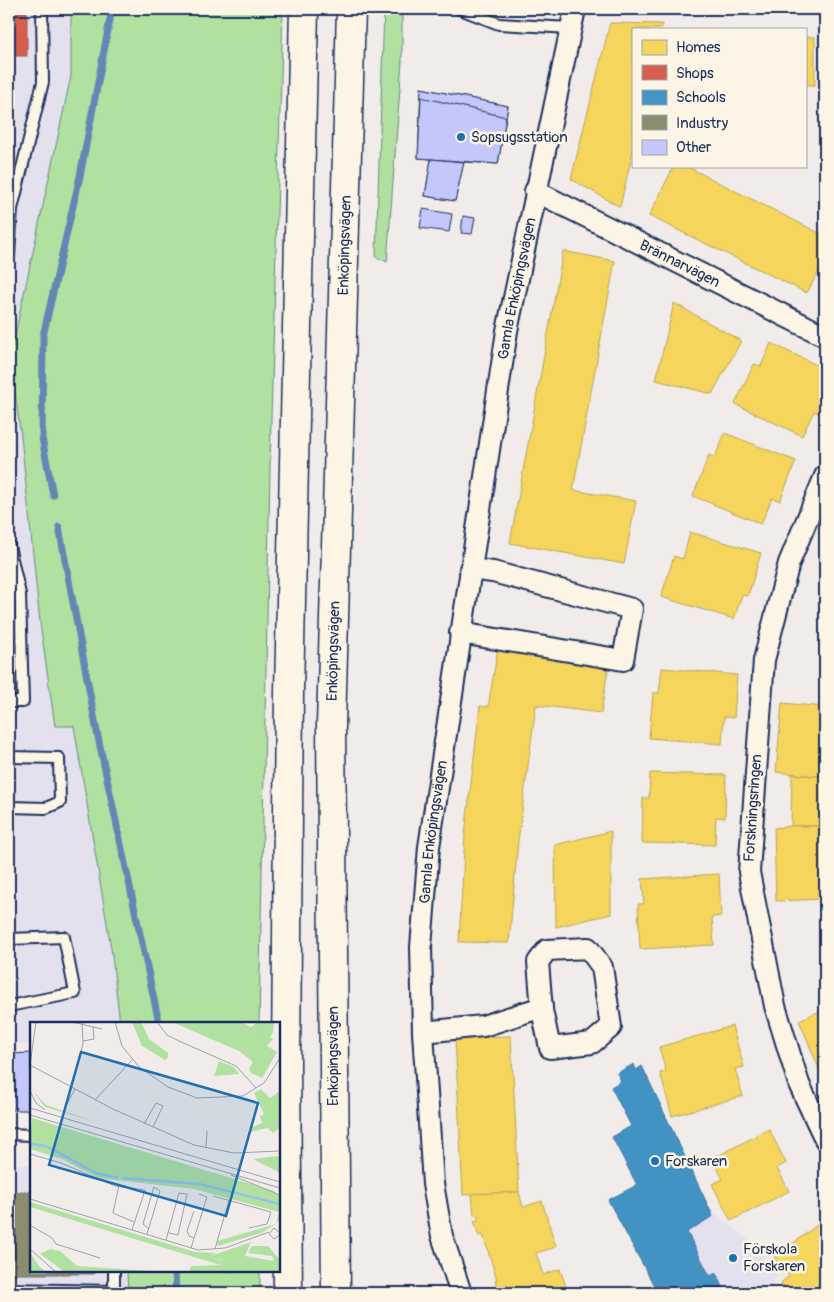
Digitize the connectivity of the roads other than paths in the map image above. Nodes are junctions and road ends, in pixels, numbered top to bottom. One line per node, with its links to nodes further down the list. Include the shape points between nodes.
1 (42, 9): 7 (lane, via 43,82 12,209)
2 (304, 9): 23 (main road, via 288,711)
3 (351, 9): 29 (main road, Enköpingsvägen, via 331,726)
4 (460, 9): 5 (lane, via 499,24)
5 (572, 18): 6 (street, Gamla Enköpingsvägen)
6 (535, 191): 8 (street, Brännarvägen); 11 (street, Gamla Enköpingsvägen, via 505,340)
7 (9, 254)
8 (825, 336)
9 (825, 476): 22 (street, Forskningsringen, via 789,563 764,660 749,872 775,1006 799,1084)
10 (9, 546): 13 (lane, via 20,594 23,702)
11 (470, 569): 12 (street, Gamla Enköpingsvägen); 12 (street, via 493,572 632,609 623,660)
12 (460, 633): 19 (street, Gamla Enköpingsvägen, via 429,847 421,947)
13 (9, 702)
14 (9, 757): 15 (lane, via 59,758 60,802 46,808)
15 (9, 807)
16 (9, 939): 17 (lane, via 64,937 75,994)
17 (9, 1006)
18 (542, 1007): 18 (street, via 550,1048 592,1043 611,1027 602,967 588,948 547,950 538,962); 19 (street, via 483,1026)
19 (423, 1032): 30 (street, Gamla Enköpingsvägen, via 433,1184 442,1236)
20 (9, 1134): 21 (lane)
21 (30, 1135)
22 (825, 1139)
23 (288, 1257): 27 (street); 28 (main road)
24 (114, 1272): 26 (lane)
25 (9, 1289): 26 (lane)
26 (114, 1292)
27 (276, 1293)
28 (288, 1293)
29 (336, 1293)
30 (461, 1293)

